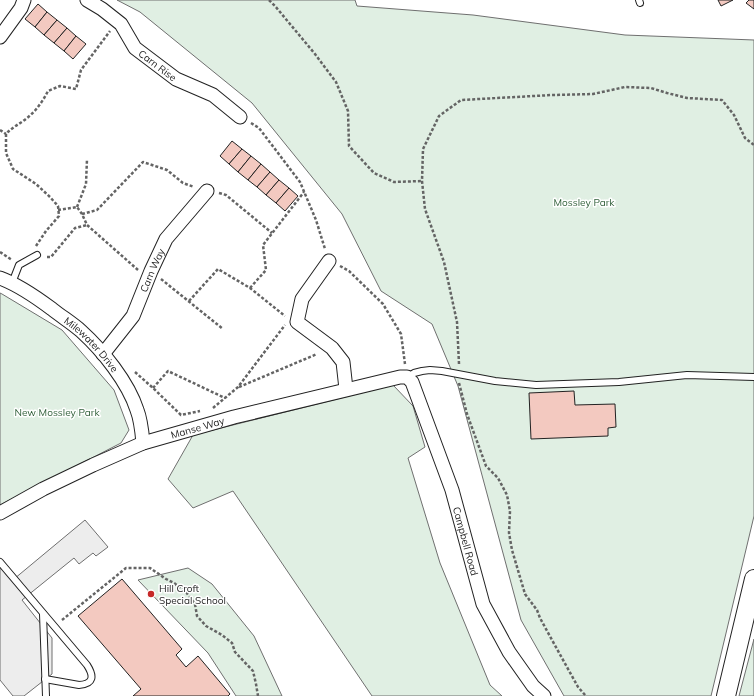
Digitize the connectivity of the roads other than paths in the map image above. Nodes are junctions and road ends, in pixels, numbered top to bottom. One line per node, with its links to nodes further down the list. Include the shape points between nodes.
1 (24, 0): 3 (street)
2 (87, 0): 4 (street, Carn Rise, via 102,8 121,24 136,48 176,79 213,95)
3 (0, 37)
4 (240, 117)
5 (207, 191): 9 (street, Carn Way, via 166,239 133,316)
6 (37, 255): 8 (lane, via 19,265)
7 (329, 261): 12 (street, via 302,299 298,322 332,348 343,362)
8 (6, 280): 9 (street, Milewater Drive, via 43,302 80,331)
9 (103, 354): 13 (street, Milewater Drive, via 128,389 138,410)
10 (407, 377): 11 (lane, via 430,370 536,385 619,382 687,375); 12 (street, Manse Way, via 400,376); 20 (street, Campbell Road, via 412,382 452,490 482,604 509,652 533,686)
11 (754, 377)
12 (346, 389): 13 (street, Manse Way)
13 (143, 443): 14 (street, Manse Way, via 43,489)
14 (0, 513)
15 (0, 562): 17 (lane)
16 (754, 579): 21 (street)
17 (43, 614): 18 (lane); 18 (lane, via 92,672 88,682 79,685)
18 (46, 679): 19 (lane)
19 (46, 696)
20 (544, 696)
21 (726, 696)

